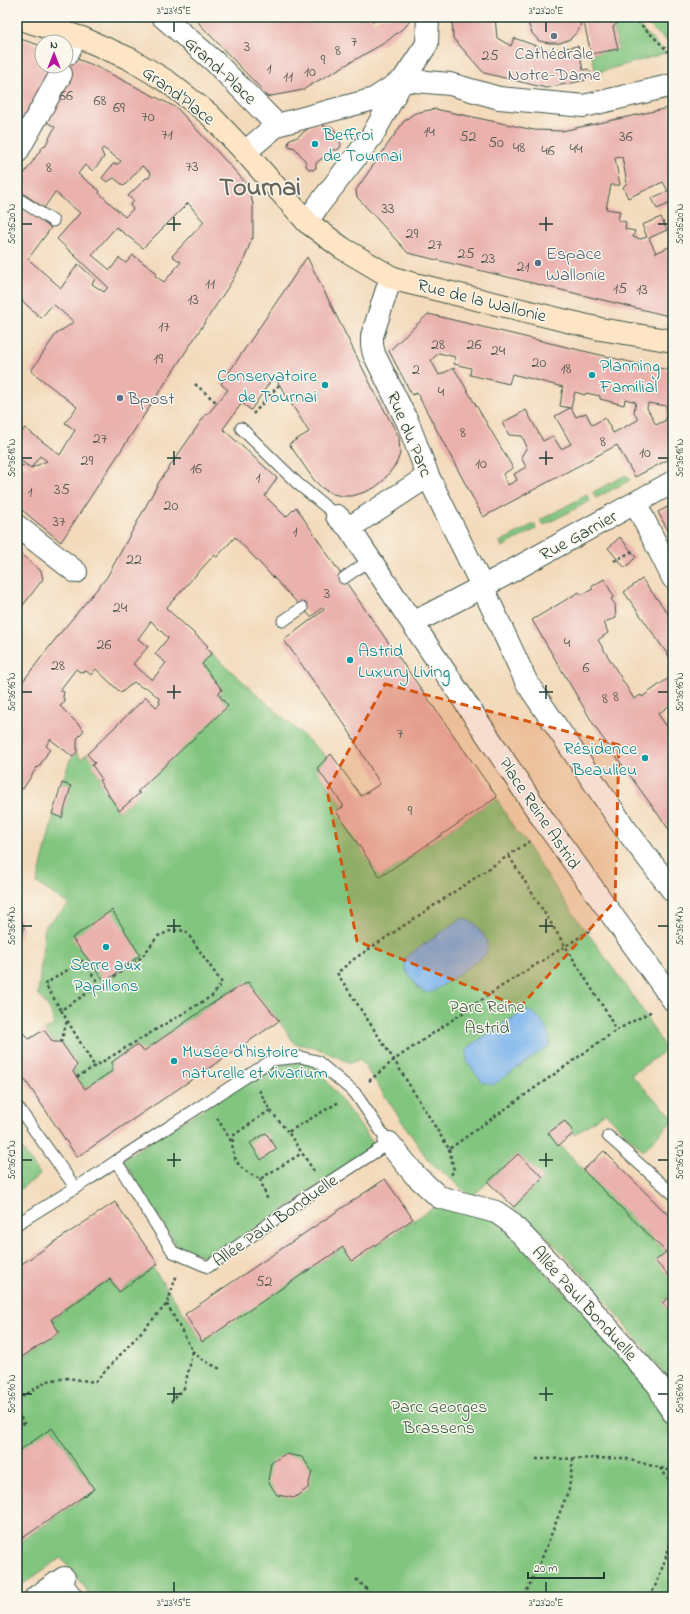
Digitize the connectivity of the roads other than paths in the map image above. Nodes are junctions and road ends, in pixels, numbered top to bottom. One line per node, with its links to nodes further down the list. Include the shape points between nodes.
1 (163, 17): 9 (street, Grand-Place, via 215,62)
2 (428, 17): 7 (street, via 427,44)
3 (17, 18): 4 (street, Grand'Place)
4 (82, 38): 5 (lane); 11 (street, Grand'Place, via 130,59 168,82 210,115)
5 (74, 52)
6 (61, 74): 10 (street)
7 (403, 80): 8 (street, via 450,84 498,98 584,106); 9 (street, via 374,99); 13 (street, via 372,136)
8 (673, 85)
9 (278, 125): 11 (street)
10 (17, 152)
11 (245, 152): 13 (street, Grand'Place)
12 (17, 198): 14 (lane)
13 (312, 214): 15 (street, Rue de la Wallonie, via 342,248)
14 (53, 221)
15 (391, 277): 16 (street, Rue de la Wallonie, via 600,329); 18 (street, Rue du Parc, via 372,336 372,345 408,423)
16 (673, 341)
17 (241, 428): 21 (lane)
18 (428, 476): 21 (street); 27 (street, Rue du Parc)
19 (673, 482): 20 (street, Rue Garnier)
20 (636, 504): 26 (street); 27 (street, Rue Garnier)
21 (343, 522): 23 (street, Place Reine Astrid)
22 (17, 526): 24 (street)
23 (370, 560): 25 (lane); 30 (street, Place Reine Astrid)
24 (76, 572)
25 (344, 578)
26 (673, 578)
27 (482, 586): 30 (street); 31 (street, via 527,683 624,827)
28 (302, 608): 29 (lane)
29 (283, 621)
30 (412, 623): 32 (street, Place Reine Astrid, via 545,822)
31 (673, 891)
32 (673, 1000)
33 (17, 1106): 37 (lane)
34 (608, 1136): 38 (lane)
35 (389, 1144): 36 (lane, Allée Paul Bonduelle, via 355,1093 317,1061 300,1057 272,1060); 36 (lane, Allée Paul Bonduelle, via 323,1186 208,1267 173,1252); 40 (street, Allée Paul Bonduelle, via 439,1197 496,1212 509,1221 570,1285 659,1386)
36 (116, 1161): 37 (lane)
37 (76, 1187): 39 (lane)
38 (673, 1194)
39 (17, 1224)
40 (673, 1412)
41 (64, 1578): 42 (street); 43 (lane)
42 (36, 1597)
43 (78, 1597)

